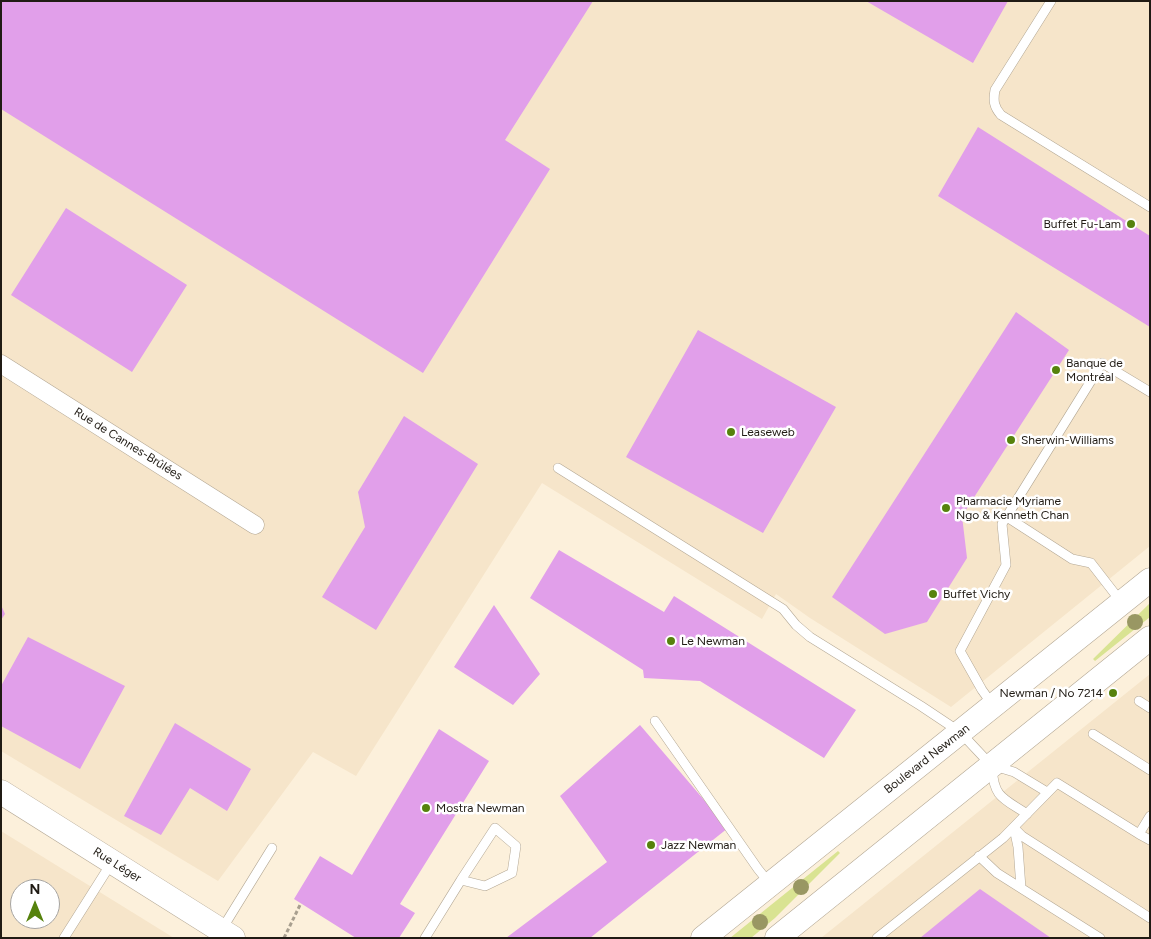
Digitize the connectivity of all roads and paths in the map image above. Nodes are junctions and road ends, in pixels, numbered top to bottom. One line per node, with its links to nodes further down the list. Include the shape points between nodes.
1 (1051, 1): 2 (lane, via 995,90 996,110)
2 (1150, 207)
3 (1, 364): 7 (street, Rue de Cannes-Brûlées)
4 (1150, 392): 6 (lane, via 1102,362)
5 (558, 468): 15 (lane, via 782,608 810,638)
6 (1007, 517): 9 (lane, via 1072,559 1091,563); 12 (lane, via 1002,524 1006,565 960,651)
7 (255, 525)
8 (1150, 580): 9 (main road, Boulevard Newman)
9 (1122, 603): 12 (main road, Boulevard Newman)
10 (1149, 641): 17 (main road)
11 (1138, 701): 13 (lane)
12 (994, 706): 15 (main road, Boulevard Newman)
13 (1150, 708)
14 (655, 721): 30 (lane)
15 (960, 732): 17 (lane); 30 (main road, Boulevard Newman)
16 (1093, 734): 18 (lane)
17 (992, 765): 20 (lane, via 1014,772); 21 (lane, via 994,788 1000,796); 39 (main road)
18 (1150, 770)
19 (1, 792): 28 (main road, Rue Léger)
20 (1047, 792): 21 (lane); 24 (lane, via 1057,783)
21 (1027, 814): 23 (lane)
22 (1150, 816): 24 (lane)
23 (1014, 828): 27 (lane); 31 (lane); 33 (lane)
24 (1140, 834): 25 (lane)
25 (1150, 840)
26 (272, 848): 34 (lane)
27 (979, 856): 31 (lane); 40 (lane)
28 (112, 862): 34 (main road, Rue Léger); 35 (lane)
29 (461, 880): 29 (lane, via 495,828 516,846 512,873 485,886); 37 (lane)
30 (770, 884): 38 (main road, Boulevard Newman)
31 (1021, 888): 41 (lane)
32 (301, 903): 36 (path)
33 (1150, 918)
34 (227, 934)
35 (64, 938)
36 (284, 938)
37 (425, 938)
38 (703, 938)
39 (777, 938)
40 (877, 938)
41 (1100, 938)

